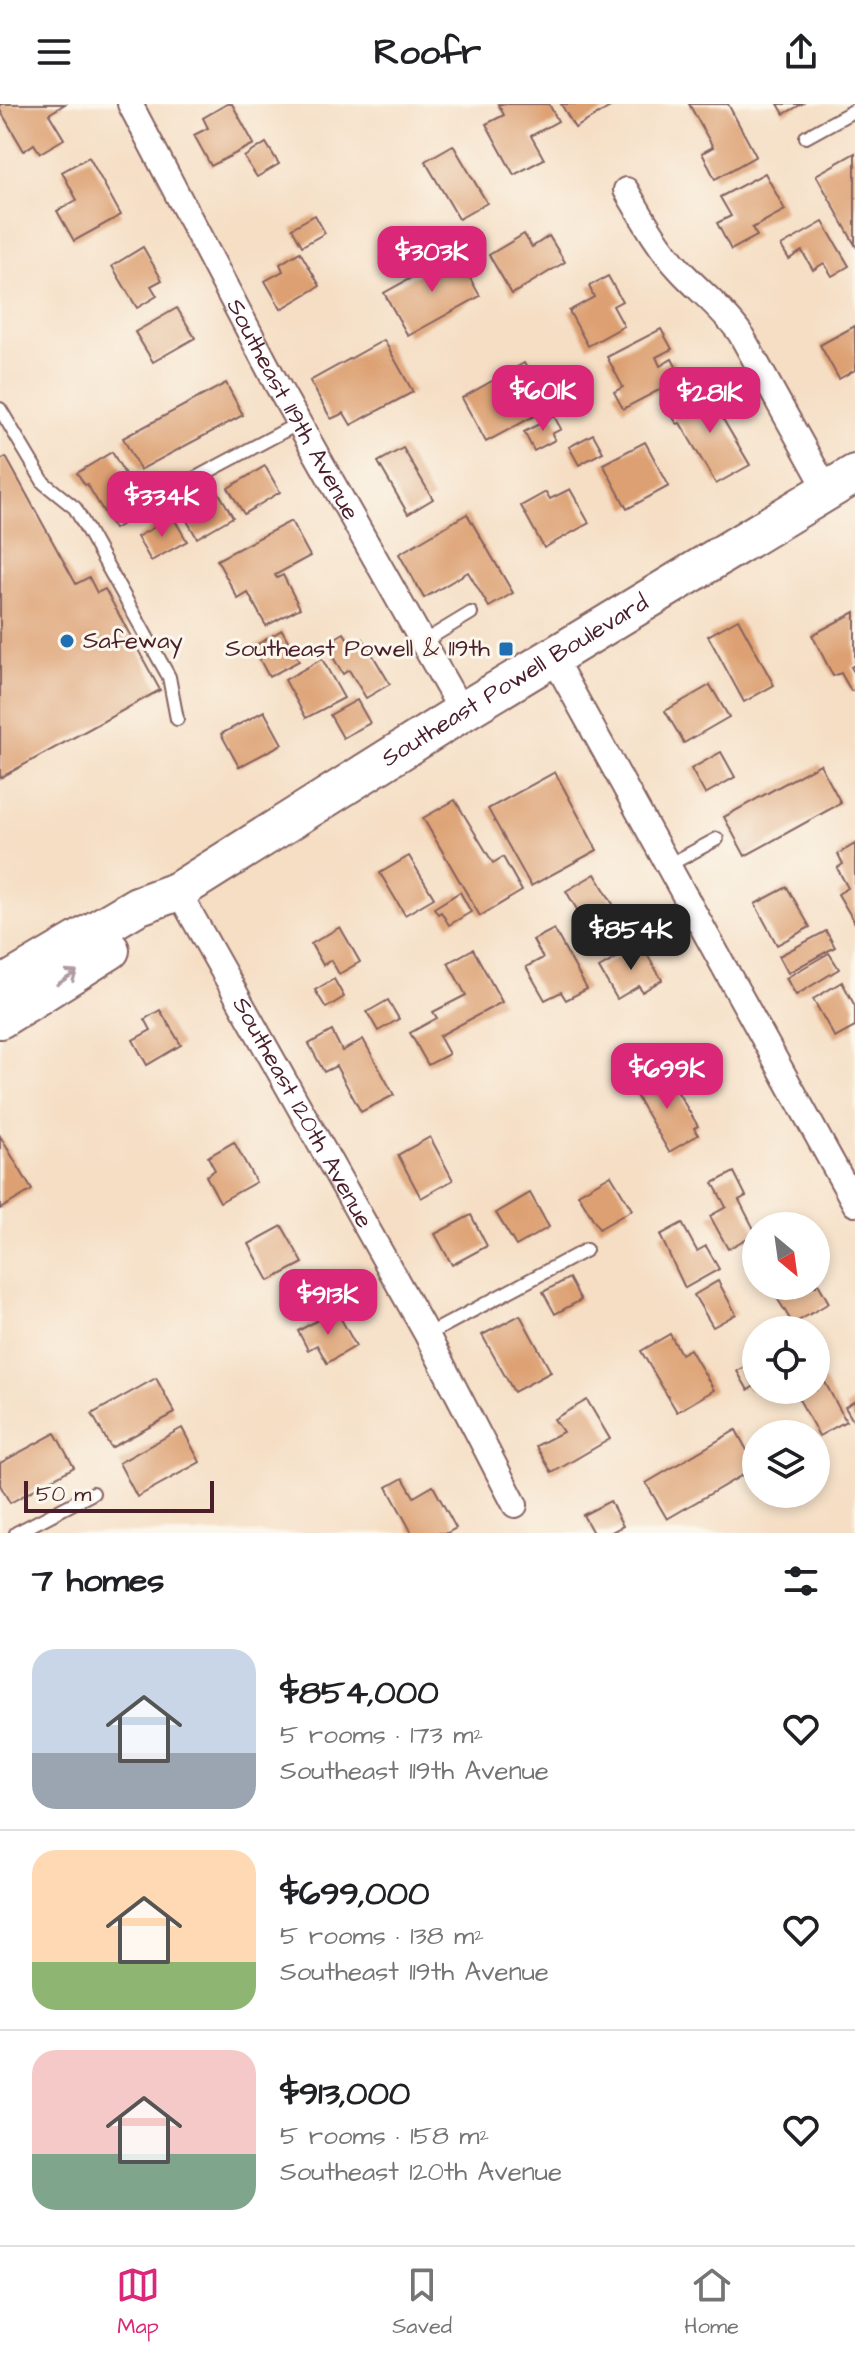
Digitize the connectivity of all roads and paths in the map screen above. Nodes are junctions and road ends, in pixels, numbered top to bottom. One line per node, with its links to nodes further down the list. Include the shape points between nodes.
1 (130, 104): 6 (street, Southeast 119th Avenue)
2 (855, 110): 3 (lane)
3 (806, 137)
4 (626, 190): 7 (street, via 680,271 724,311)
5 (0, 409): 13 (lane, via 44,483 75,508 169,677)
6 (299, 423): 8 (lane); 10 (street, Southeast 119th Avenue)
7 (841, 482): 11 (main road, Southeast Powell Boulevard)
8 (162, 496)
9 (471, 613): 10 (lane)
10 (423, 642): 12 (street, Southeast 119th Avenue)
11 (553, 657): 12 (main road, Southeast Powell Boulevard); 15 (street)
12 (462, 712): 16 (main road, Southeast Powell Boulevard)
13 (177, 719)
14 (717, 839): 15 (lane)
15 (667, 866): 19 (street)
16 (178, 891): 17 (main road, Southeast Powell Boulevard, via 137,906); 18 (main road, Southeast Powell Boulevard, one-way to 16, via 150,924); 21 (street, Southeast 120th Avenue)
17 (0, 987)
18 (0, 1019)
19 (855, 1204)
20 (586, 1250): 21 (lane)
21 (427, 1335): 23 (street, Southeast 120th Avenue)
22 (93, 1493): 24 (lane)
23 (515, 1505)
24 (16, 1533)

